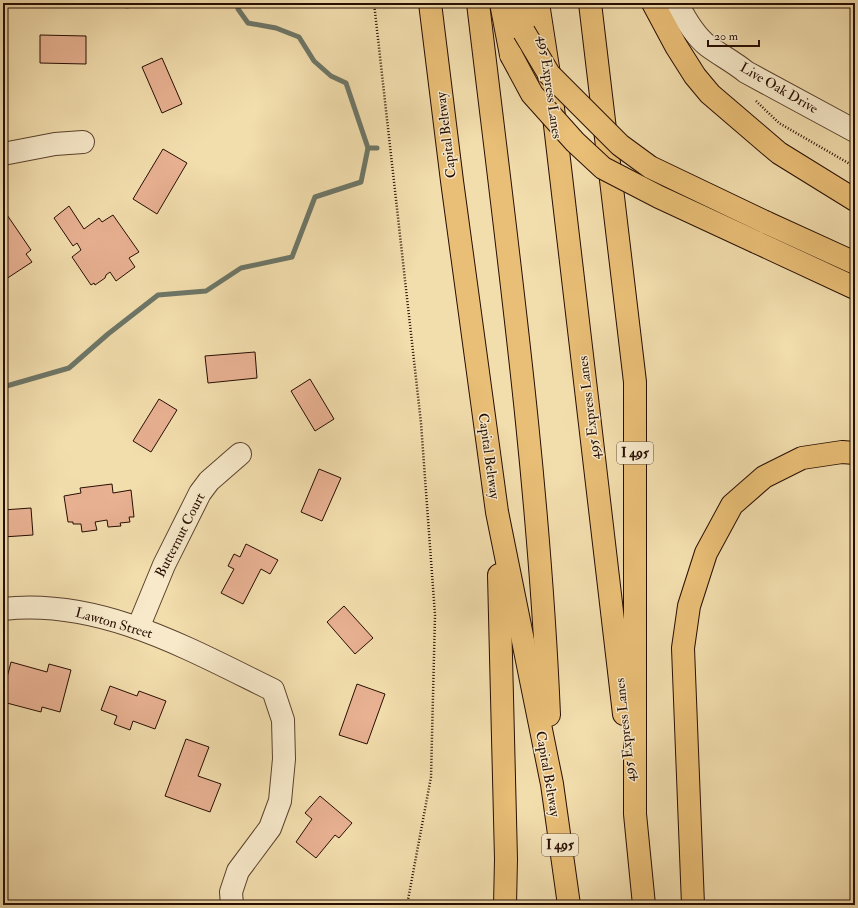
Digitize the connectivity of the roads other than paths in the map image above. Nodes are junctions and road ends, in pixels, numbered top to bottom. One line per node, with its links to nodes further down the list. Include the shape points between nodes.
1 (430, 3): 18 (highway, Capital Beltway / I 495)
2 (478, 3): 21 (highway, via 535,494 545,625)
3 (501, 3): 15 (highway, bridge, via 511,54 532,94 575,142 604,168 659,197)
4 (519, 3): 9 (highway, bridge, via 524,32)
5 (538, 3): 9 (highway, 495 Express Lanes)
6 (590, 3): 22 (highway, I 495, via 635,382)
7 (653, 3): 13 (highway, via 676,46 710,94 779,153)
8 (677, 3): 10 (street, Live Oak Drive, via 685,18 707,45 746,72)
9 (549, 74): 14 (highway, bridge, via 620,145 650,167); 22 (highway, 495 Express Lanes)
10 (855, 131)
11 (83, 142): 12 (street, via 56,144)
12 (3, 154)
13 (855, 200)
14 (855, 263)
15 (855, 288)
16 (855, 453): 27 (highway, via 842,452 802,458 764,477 732,506 706,553 689,606 683,648)
17 (240, 454): 20 (street, Butternut Court, via 209,481 200,493 164,565)
18 (497, 512): 21 (highway, Capital Beltway / I 495); 24 (highway)
19 (3, 609): 20 (street, Lawton Street, via 27,606 55,608 102,617)
20 (138, 628): 23 (street, Lawton Street, via 273,690 283,720 284,760 280,801 270,828 238,871 231,892)
21 (552, 784): 25 (highway, Capital Beltway / I 495)
22 (635, 814): 26 (highway, I 495)
23 (232, 905)
24 (505, 905)
25 (569, 905)
26 (644, 905)
27 (693, 905)

